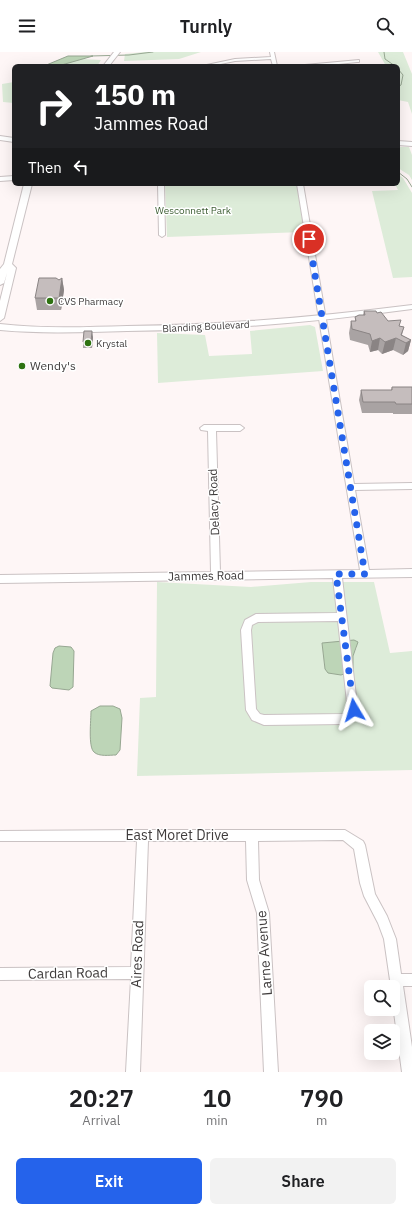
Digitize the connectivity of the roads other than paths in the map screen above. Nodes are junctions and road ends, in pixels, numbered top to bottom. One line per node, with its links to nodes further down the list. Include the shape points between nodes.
1 (272, 52): 3 (street)
2 (116, 53): 4 (main road)
3 (273, 58): 5 (street); 6 (street)
4 (108, 64)
5 (215, 64)
6 (274, 64)
7 (320, 64): 8 (street, via 356,59)
8 (360, 64)
9 (0, 138): 10 (street)
10 (12, 140)
11 (400, 143): 12 (street)
12 (412, 144)
13 (12, 178): 14 (street)
14 (0, 179)
15 (28, 186): 19 (main road)
16 (161, 186): 18 (street)
17 (300, 186): 23 (street)
18 (162, 235)
19 (8, 265): 20 (main road, via 4,269); 24 (main road, via 12,268)
20 (0, 283)
21 (412, 302): 23 (main road, Blanding Boulevard)
22 (412, 307): 23 (main road, Blanding Boulevard)
23 (322, 315): 25 (main road, Blanding Boulevard); 25 (main road, Blanding Boulevard, via 242,318); 29 (street)
24 (0, 318)
25 (214, 323): 26 (main road, Blanding Boulevard, via 26,323); 26 (main road, Blanding Boulevard, via 177,325 168,328 23,330)
26 (0, 327)
27 (240, 428): 33 (street, Delacy Road, via 208,428)
28 (412, 486): 29 (street)
29 (350, 487): 32 (street)
30 (412, 573): 32 (street, Jammes Road)
31 (336, 574): 32 (street, Jammes Road); 33 (street, Jammes Road); 35 (street)
32 (365, 574)
33 (216, 576): 34 (street, Jammes Road)
34 (0, 579)
35 (342, 617): 35 (street, via 353,706 351,716 344,719 264,720 256,717 251,710 246,630 248,623 256,618)
36 (252, 835): 38 (street, East Moret Drive); 41 (street, East Moret Drive, via 338,834 345,835 359,845 368,890 384,920 390,939); 46 (street, Larne Avenue, via 253,880 263,914)
37 (0, 836): 38 (street, East Moret Drive)
38 (143, 836): 39 (street, Aires Road)
39 (136, 973): 40 (street, Cardan Road); 45 (street, Aires Road)
40 (0, 974)
41 (396, 980)
42 (400, 980): 43 (street)
43 (412, 980)
44 (400, 1008): 47 (street)
45 (133, 1072)
46 (271, 1072)
47 (409, 1072)

